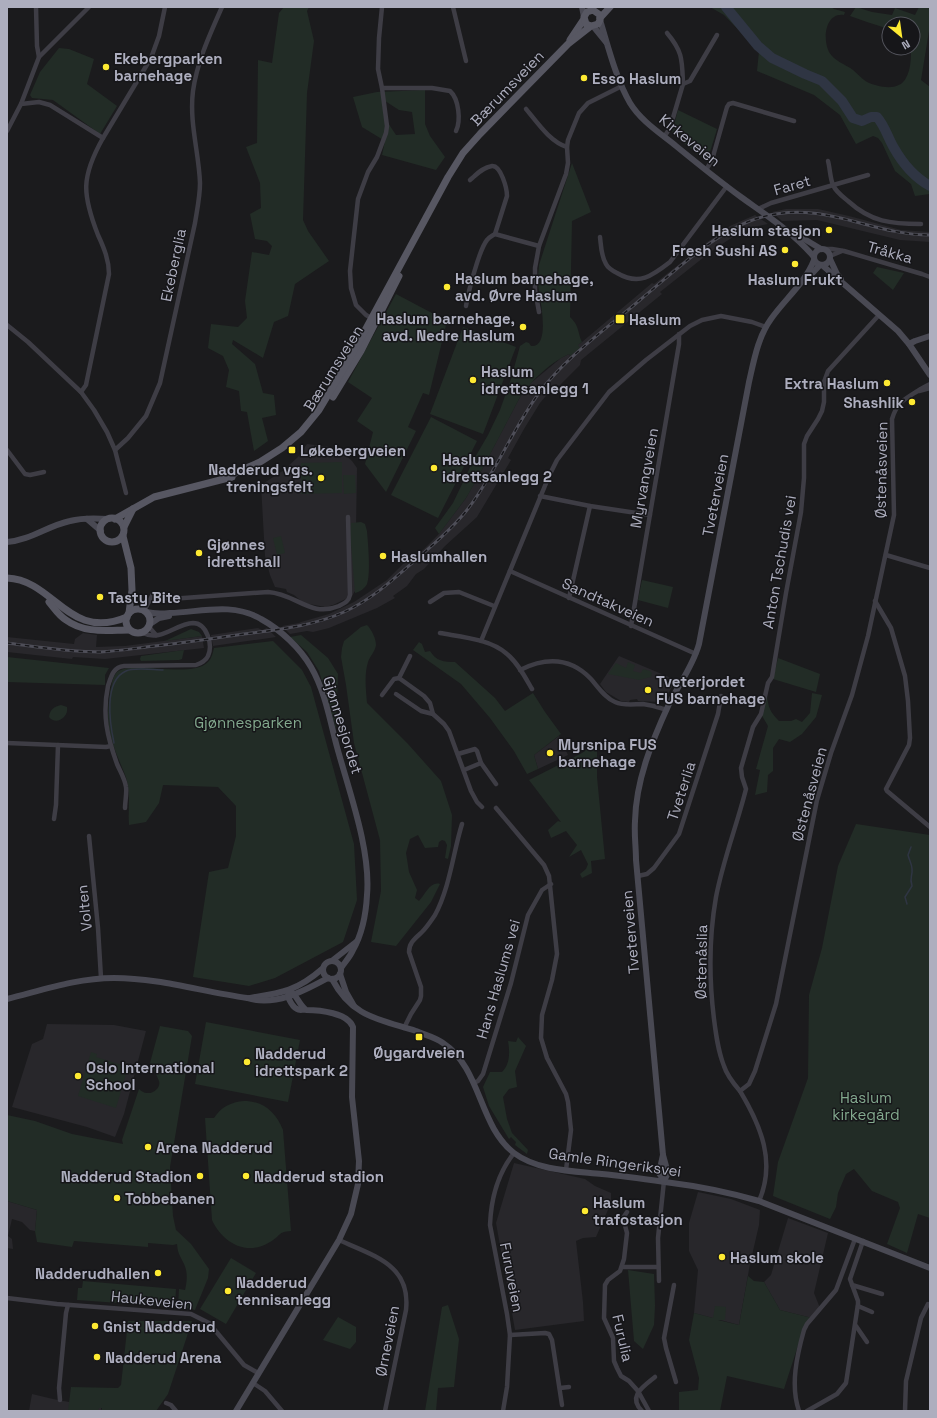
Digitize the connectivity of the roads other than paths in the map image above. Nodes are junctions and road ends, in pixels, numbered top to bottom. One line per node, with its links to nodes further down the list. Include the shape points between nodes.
1 (36, 7): 17 (street, via 37,46)
2 (89, 7): 17 (street)
3 (165, 7): 28 (street, via 151,58)
4 (222, 7): 66 (street, Ekeberglia, via 201,58 193,92 199,201 164,369 146,416)
5 (382, 7): 21 (street, via 378,69)
6 (453, 7): 18 (street)
7 (582, 7): 10 (main road)
8 (610, 7): 11 (main road)
9 (594, 8): 10 (main road, via 587,12); 11 (main road)
10 (584, 18): 12 (main road, via 586,24); 15 (main road, Bærumsveien)
11 (600, 19): 12 (main road, via 598,24); 16 (main road, Kirkeveien)
12 (592, 26): 15 (main road, Bærumsveien); 16 (main road, Kirkeveien)
13 (667, 33): 19 (street, via 680,51)
14 (717, 35): 19 (street, via 690,81)
15 (568, 44): 53 (main road, Bærumsveien, via 463,154 448,177)
16 (607, 44): 20 (main road, Kirkeveien)
17 (40, 57): 22 (street)
18 (466, 62)
19 (683, 84): 27 (street, via 670,128)
20 (622, 86): 27 (main road, Kirkeveien, via 639,114); 29 (street, via 584,106 570,132)
21 (382, 88): 26 (street, via 432,88 450,91 459,119); 53 (street, via 387,117 386,133 358,198 350,271 356,305)
22 (21, 104): 25 (street); 28 (street, via 38,102 50,105)
23 (526, 109): 29 (street, via 553,140)
24 (794, 121): 31 (street, via 729,104 712,160)
25 (7, 131)
26 (456, 131)
27 (664, 137): 31 (main road, Kirkeveien)
28 (103, 138): 63 (street, via 89,168 86,198 108,260 109,274 88,380)
29 (567, 147): 41 (street, via 566,174)
30 (828, 161): 35 (street, Faret)
31 (706, 170): 34 (main road, Kirkeveien)
32 (868, 175): 35 (street, Faret)
33 (470, 180): 39 (street, via 492,166 496,167 505,182 507,196)
34 (727, 186): 36 (main road, Kirkeveien); 40 (street, via 670,262 643,279 636,280 621,275 606,265)
35 (833, 186): 36 (street, Faret); 37 (street, Faret, via 869,216 889,223)
36 (758, 209): 38 (main road, Kirkeveien)
37 (921, 224)
38 (788, 231): 42 (main road, Kirkeveien); 44 (main road, Kirkeveien)
39 (495, 234): 41 (street); 50 (street, via 488,238 484,245)
40 (600, 236)
41 (540, 246): 51 (street, via 534,276)
42 (823, 249): 43 (street, Tråkka); 44 (main road, via 816,252); 45 (main road)
43 (844, 251): 45 (street, Tråkka); 47 (street, Tråkka)
44 (814, 258): 46 (main road); 49 (main road, Tveterveien, via 811,268)
45 (830, 258): 46 (main road, via 826,264); 48 (main road, via 837,274)
46 (821, 265): 48 (main road); 49 (main road, Tveterveien)
47 (930, 277)
48 (848, 288): 52 (main road)
49 (795, 289): 55 (main road, Tveterveien)
50 (466, 306)
51 (539, 312)
52 (879, 315): 58 (main road, via 898,331); 125 (street, Anton Tschudis vei, via 828,370 824,382 822,411 804,444 801,512 772,677 768,682 761,714 753,727 741,768 746,789)
53 (374, 320): 71 (main road, Bærumsveien, via 354,364 331,400 293,444 269,462 240,476 154,497)
54 (7, 325): 63 (street)
55 (766, 327): 56 (street, via 721,316 702,320); 102 (main road, Tveterveien, via 755,354 749,382)
56 (679, 334): 69 (street, via 616,385 604,398 557,460); 72 (street, Myrvangveien, via 680,344)
57 (927, 338): 58 (main road, via 916,341)
58 (911, 347): 59 (main road)
59 (923, 366): 60 (main road); 61 (main road)
60 (930, 375)
61 (930, 383): 64 (street, Østenåsveien)
62 (930, 388): 64 (street, Østenåsveien)
63 (81, 392): 66 (street, via 107,432)
64 (916, 392): 82 (street, Østenåsveien, via 902,400 892,419 894,515)
65 (7, 450): 67 (street, via 25,474)
66 (115, 450): 68 (street)
67 (44, 472)
68 (126, 493)
69 (540, 496): 70 (street); 84 (street)
70 (590, 506): 72 (street); 88 (street)
71 (133, 509): 75 (main road, Bærumsveien); 76 (main road)
72 (650, 515): 96 (street, Myrvangveien)
73 (348, 517): 92 (street, via 350,591 349,599 342,604 318,610 285,595 261,592 170,599 154,594)
74 (87, 519): 75 (main road); 77 (main road); 79 (main road, via 68,521 28,538)
75 (111, 519): 76 (main road, via 120,521); 77 (main road, via 102,524)
76 (124, 527): 78 (main road)
77 (100, 531): 80 (main road, via 105,539)
78 (123, 536): 80 (main road); 81 (main road)
79 (7, 542)
80 (114, 542): 81 (main road)
81 (126, 552): 86 (main road, via 131,568)
82 (886, 556): 83 (street); 89 (street, Østenåsveien)
83 (930, 568)
84 (510, 571): 88 (street, Sandtakveien); 91 (street)
85 (7, 578): 87 (main road, via 27,582)
86 (132, 590): 92 (main road, via 135,601); 94 (main road)
87 (42, 592): 94 (main road, via 81,620 118,621); 97 (main road, via 65,620 79,627)
88 (569, 598): 96 (street, Sandtakveien)
89 (875, 601): 124 (street, via 891,628 905,676 908,701 909,744 886,789); 143 (street, Østenåsveien, via 855,688 817,800 776,1004 755,1071 749,1084)
90 (430, 602): 91 (street, via 444,593 459,592)
91 (494, 606): 101 (street)
92 (144, 611): 93 (main road, Gjønnesjordet, via 154,614); 94 (main road, via 136,609); 95 (main road, via 150,618)
93 (178, 613): 95 (main road, Gjønnesjordet, via 159,618); 129 (main road, Gjønnesjordet, via 228,609 257,617 293,644 314,673 325,701 365,855 368,879 366,904 362,928)
94 (128, 615): 97 (main road, via 126,623)
95 (150, 625): 98 (main road); 100 (street)
96 (631, 626): 102 (street, Sandtakveien)
97 (129, 630): 98 (main road)
98 (143, 632): 100 (street, via 151,636)
99 (440, 633): 101 (street)
100 (156, 634): 114 (street, via 165,634 189,624 200,625 207,632 208,655 204,661 196,665 121,666 115,670 110,679 105,710)
101 (481, 641): 104 (street, via 502,650)
102 (696, 654): 110 (main road, Tveterveien)
103 (410, 656): 105 (street)
104 (520, 670): 106 (street); 110 (street, via 533,663 558,661 574,666 614,702 650,705)
105 (399, 678): 108 (street, via 394,679); 111 (street, via 424,696 430,703)
106 (532, 689)
107 (396, 694): 111 (street, via 421,711)
108 (382, 695)
109 (721, 696): 127 (street, Tveterlia, via 718,714 680,834 654,868 647,874)
110 (667, 710): 127 (main road, Tveterveien, via 644,767 638,790 634,822)
111 (433, 714): 115 (street, via 449,731)
112 (7, 743): 113 (street)
113 (58, 745): 114 (street); 122 (street)
114 (111, 746): 120 (street, via 126,787)
115 (458, 754): 116 (street, via 475,749); 117 (street)
116 (481, 763): 117 (street); 118 (street)
117 (464, 770): 119 (street, via 471,791)
118 (496, 784)
119 (482, 807)
120 (125, 808)
121 (496, 808): 128 (street, via 544,865)
122 (54, 819)
123 (462, 824): 141 (street, via 436,913 410,946 409,952 421,986 421,996)
124 (930, 827)
125 (734, 830): 143 (street, Østenåslia, via 716,897 710,960 711,996 718,1046 728,1075)
126 (89, 836): 133 (street, Volten)
127 (638, 876): 146 (main road, Tveterveien, via 663,1155 668,1173)
128 (550, 884): 142 (street, Hans Haslums vei, via 542,890 528,915 511,983 483,1074); 145 (street, via 557,954 542,1015 541,1038 546,1055 568,1102 571,1130)
129 (356, 942): 130 (main road); 132 (main road, Gjønnesjordet)
130 (333, 960): 131 (main road, via 327,961); 132 (main road, via 338,963)
131 (322, 969): 134 (main road, via 324,975); 135 (main road)
132 (340, 971): 134 (main road, via 338,976); 139 (main road, Gamle Ringeriksvei, via 346,992)
133 (101, 978): 137 (main road, via 158,982); 138 (main road, via 68,982)
134 (330, 979): 135 (main road); 139 (main road, Gamle Ringeriksvei, via 341,995)
135 (292, 992): 136 (main road); 137 (main road); 140 (main road)
136 (288, 997): 137 (main road, via 269,1001); 140 (main road, via 297,1009)
137 (247, 998)
138 (7, 999)
139 (355, 1007): 141 (main road, Gamle Ringeriksvei, via 380,1021)
140 (305, 1009): 150 (main road, via 341,1016 350,1020 353,1027 352,1097 359,1161 358,1184 351,1214)
141 (404, 1028): 142 (main road, Gamle Ringeriksvei, via 431,1036 450,1048 464,1063)
142 (474, 1083): 144 (main road, Gamle Ringeriksvei, via 494,1130)
143 (740, 1092): 147 (street, via 757,1122 764,1146 765,1180)
144 (514, 1153): 145 (main road, Gamle Ringeriksvei, via 535,1164); 165 (street, Furuveien, via 502,1171 493,1200 490,1225)
145 (566, 1170): 146 (main road, Gamle Ringeriksvei)
146 (664, 1182): 147 (main road, Gamle Ringeriksvei, via 720,1190); 153 (street, via 658,1238)
147 (759, 1201): 149 (main road, Gamle Ringeriksvei)
148 (627, 1212): 152 (street, via 623,1218 627,1240)
149 (855, 1239): 151 (main road, Gamle Ringeriksvei); 184 (street, via 836,1290 804,1330 794,1382)
150 (339, 1240): 167 (main road); 180 (street, Ørneveien, via 394,1269 404,1285 406,1310)
151 (863, 1242): 154 (main road, Gamle Ringeriksvei); 157 (street, via 851,1275)
152 (622, 1267): 153 (street); 173 (street, Furulia, via 605,1285 604,1318 613,1338 614,1361 617,1368 621,1376)
153 (658, 1267): 155 (street)
154 (930, 1268)
155 (659, 1281)
156 (674, 1285): 169 (street, via 664,1338)
157 (852, 1285): 158 (street); 162 (street)
158 (882, 1294)
159 (7, 1298): 161 (street, Haukeveien)
160 (928, 1304): 186 (street, via 921,1318 906,1381)
161 (68, 1305): 167 (street, Haukeveien, via 191,1314 211,1325 244,1365); 174 (street)
162 (858, 1306): 163 (street); 164 (street)
163 (872, 1312)
164 (856, 1326): 166 (street); 185 (street, via 844,1387)
165 (510, 1335): 172 (street, via 549,1334); 181 (street, Furuveien)
166 (867, 1342)
167 (258, 1373): 170 (main road)
168 (655, 1377): 173 (street)
169 (676, 1382)
170 (253, 1383): 178 (main road); 179 (street, via 265,1391)
171 (569, 1387): 172 (street)
172 (560, 1388): 176 (street)
173 (638, 1391): 182 (street, via 636,1403); 183 (street, Furulia)
174 (60, 1400)
175 (166, 1403): 177 (street)
176 (562, 1405)
177 (176, 1411)
178 (236, 1411)
179 (282, 1411)
180 (386, 1411)
181 (503, 1411)
182 (642, 1411)
183 (649, 1411)
184 (799, 1411)
185 (808, 1411)
186 (905, 1411)

